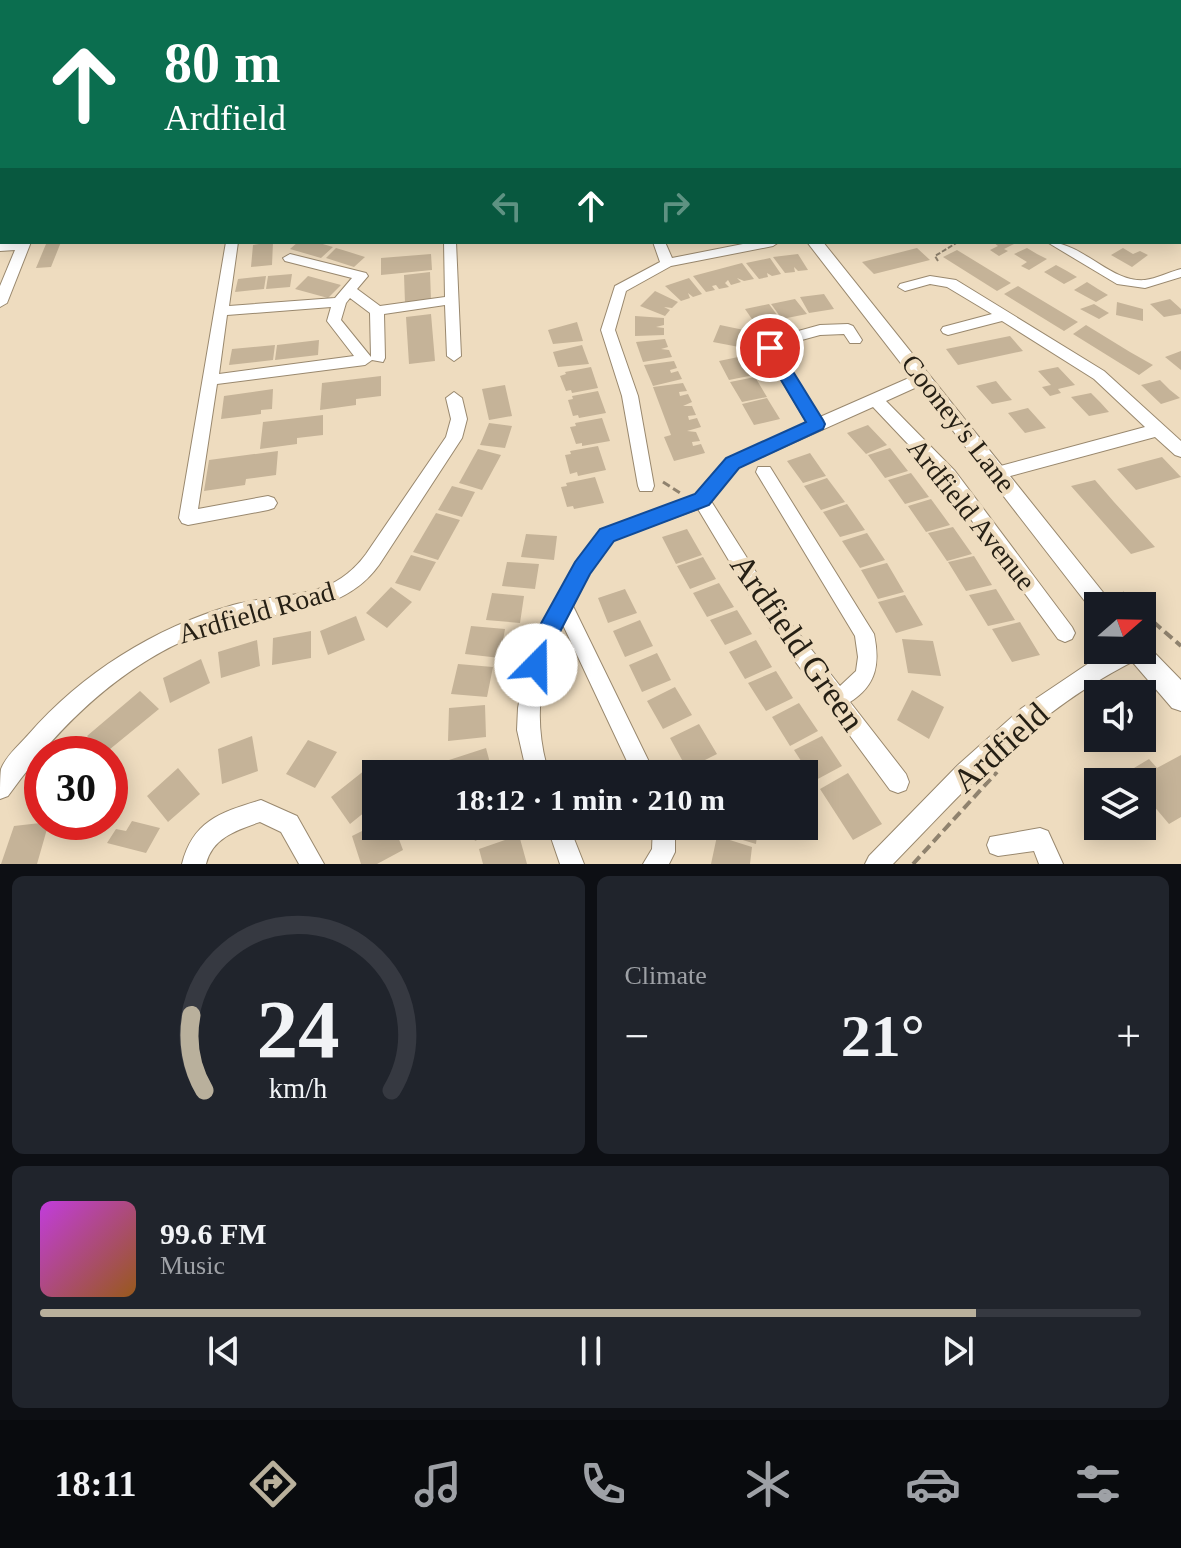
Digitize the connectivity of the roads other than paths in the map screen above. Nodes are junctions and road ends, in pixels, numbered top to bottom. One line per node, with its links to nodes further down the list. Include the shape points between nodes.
1 (25, 244): 8 (street); 12 (street)
2 (232, 244): 17 (street)
3 (450, 244): 15 (street)
4 (660, 244): 10 (street)
5 (749, 244): 10 (street)
6 (817, 244): 24 (street, Cooney's Lane)
7 (1057, 244): 11 (street, via 1122,281 1145,284)
8 (0, 247)
9 (290, 258): 14 (street, via 361,276)
10 (667, 263): 33 (street, via 620,289 608,330 630,396)
11 (1181, 273)
12 (4, 280): 16 (street)
13 (905, 287): 19 (street, via 930,280 951,283)
14 (344, 296): 17 (street); 18 (street); 25 (street, via 334,321 365,360)
15 (452, 300): 18 (street); 22 (street)
16 (0, 303)
17 (221, 311): 25 (street)
18 (377, 311): 23 (street)
19 (1004, 316): 20 (street); 29 (street, via 1099,375)
20 (948, 330)
21 (855, 340): 28 (street, via 848,329 820,330 767,344)
22 (454, 356)
23 (378, 358)
24 (923, 378): 27 (street); 32 (street, Cooney's Lane)
25 (210, 380): 35 (street, via 188,518)
26 (454, 398): 46 (street, Ardfield Road, via 459,419 454,438 352,583 307,603 272,605 204,623 136,655 69,709)
27 (875, 399): 28 (street); 38 (street, Ardfield Avenue, via 949,476)
28 (816, 424): 34 (street, via 733,463)
29 (1158, 430): 30 (street); 32 (street)
30 (1181, 451)
31 (764, 472): 41 (street, via 864,634 866,676 858,688)
32 (999, 473): 36 (street, Cooney's Lane)
33 (646, 486)
34 (697, 502): 37 (street, via 607,535); 41 (street, Ardfield Green)
35 (268, 503)
36 (1091, 592)
37 (563, 606): 43 (street, via 541,645 530,685 527,746); 44 (street)
38 (1065, 633)
39 (1102, 664): 54 (street, Ardfield, via 1019,723)
40 (1150, 664): 42 (street)
41 (836, 699): 45 (street, Ardfield Green)
42 (1181, 699)
43 (532, 760)
44 (637, 760)
45 (898, 782)
46 (0, 788)
47 (563, 840): 52 (street)
48 (663, 840): 53 (street)
49 (998, 845): 55 (street, via 1040,839)
50 (194, 864): 51 (street, via 211,831 261,811 289,824)
51 (312, 864)
52 (572, 864)
53 (655, 864)
54 (877, 864)
55 (1051, 864)

